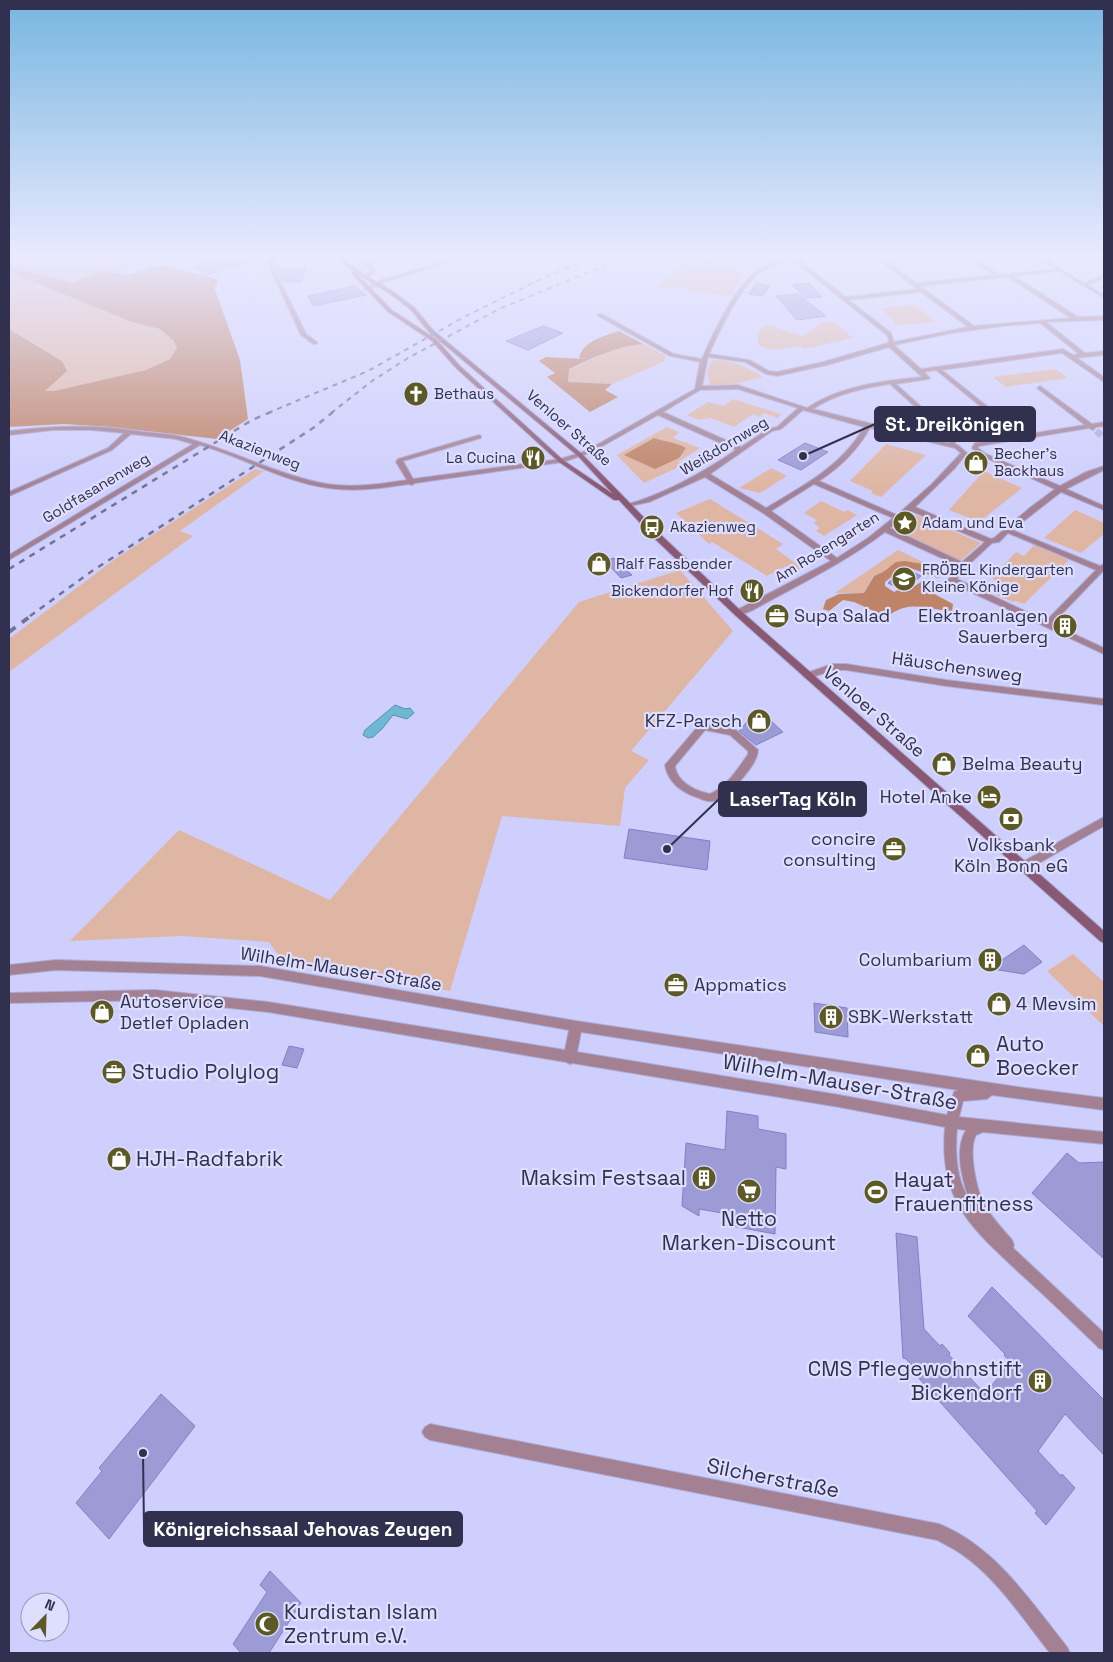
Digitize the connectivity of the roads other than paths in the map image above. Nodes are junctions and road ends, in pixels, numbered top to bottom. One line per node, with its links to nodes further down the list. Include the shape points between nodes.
1 (303, 334): 9 (street)
2 (424, 334): 37 (main road, Venloer Straße)
3 (434, 334): 36 (main road, Venloer Straße)
4 (633, 334): 14 (street, via 672,355)
5 (719, 334): 14 (street)
6 (888, 334): 10 (street, via 892,340)
7 (950, 334): 10 (street)
8 (1057, 334): 12 (street)
9 (315, 342)
10 (890, 345): 14 (street, via 777,374 747,362); 16 (street)
11 (1104, 353): 12 (street)
12 (1084, 355): 13 (street)
13 (1072, 357): 15 (street, via 1063,351); 17 (street)
14 (705, 358): 19 (street)
15 (938, 369): 16 (street); 31 (street)
16 (920, 371): 18 (street, Weißdornweg, via 927,378)
17 (1104, 380)
18 (891, 382): 21 (street, Weißdornweg, via 825,399); 26 (street)
19 (699, 388): 21 (street, via 738,387); 22 (street, Akazienweg)
20 (1040, 388): 24 (street)
21 (805, 409): 25 (street); 35 (street, Weißdornweg)
22 (658, 412): 35 (street); 36 (street, Akazienweg)
23 (1104, 424): 24 (street)
24 (1090, 426): 28 (street); 31 (street)
25 (867, 427): 34 (street); 40 (street, via 845,456)
26 (943, 429)
27 (131, 431): 29 (street, Akazienweg, via 70,428); 33 (street, Akazienweg); 43 (street, via 110,449)
28 (1096, 431)
29 (9, 433)
30 (949, 434): 34 (street, via 953,437)
31 (1021, 436): 42 (street, via 977,444 975,450)
32 (479, 437): 41 (street, via 400,460 398,462)
33 (199, 443): 41 (street, Akazienweg, via 314,484 365,488); 52 (street, Goldfasanenweg)
34 (951, 446): 45 (street, Am Rosengarten, via 962,451 962,457)
35 (742, 450): 39 (street, Weißdornweg)
36 (580, 455): 37 (street, Akazienweg); 44 (main road, Venloer Straße)
37 (561, 461): 41 (street, Akazienweg); 44 (main road, Venloer Straße)
38 (1104, 468): 42 (street)
39 (705, 474): 44 (street, Weißdornweg, via 647,501); 47 (street)
40 (812, 481): 47 (street); 48 (street)
41 (412, 483)
42 (1060, 487): 46 (street); 50 (street)
43 (9, 494)
44 (627, 506): 56 (main road, Venloer Straße)
45 (911, 508): 48 (street, Am Rosengarten); 51 (street)
46 (1104, 508)
47 (766, 511): 53 (street)
48 (898, 518): 49 (street, Am Rosengarten)
49 (885, 529): 53 (street, Am Rosengarten); 54 (street)
50 (1007, 530): 51 (street); 55 (street)
51 (990, 541): 54 (street)
52 (9, 558)
53 (836, 561): 56 (street, Am Rosengarten)
54 (964, 565): 57 (street, via 952,580)
55 (1102, 568): 57 (street)
56 (738, 613): 59 (main road, Venloer Straße)
57 (1047, 624): 58 (street)
58 (1104, 651)
59 (807, 676): 60 (street, Häuschensweg, via 832,667 846,667 946,684); 63 (main road, Venloer Straße)
60 (1104, 702)
61 (733, 732): 61 (street, via 707,726 700,728 670,764 672,779 706,797 715,796 723,790 753,754)
62 (1104, 821): 63 (street)
63 (1023, 866): 64 (main road, Venloer Straße)
64 (1104, 938)
65 (9, 970): 67 (street, Wilhelm-Mauser-Straße, via 56,965 260,971)
66 (9, 998): 68 (street, Wilhelm-Mauser-Straße, via 155,995 259,1006)
67 (576, 1026): 68 (street); 69 (street, Wilhelm-Mauser-Straße)
68 (570, 1058): 71 (street, Wilhelm-Mauser-Straße)
69 (1016, 1093): 70 (street, Wilhelm-Mauser-Straße); 71 (street, via 958,1096)
70 (1104, 1104)
71 (950, 1122): 72 (street, Wilhelm-Mauser-Straße); 74 (street, via 949,1145 957,1190 969,1213)
72 (984, 1125): 73 (street, Wilhelm-Mauser-Straße); 74 (street, via 972,1131 968,1138 971,1186 979,1207)
73 (1104, 1138)
74 (1019, 1262): 75 (street)
75 (1104, 1343)
76 (430, 1432): 77 (street, Silcherstraße, via 939,1532 987,1565)
77 (1060, 1653)

